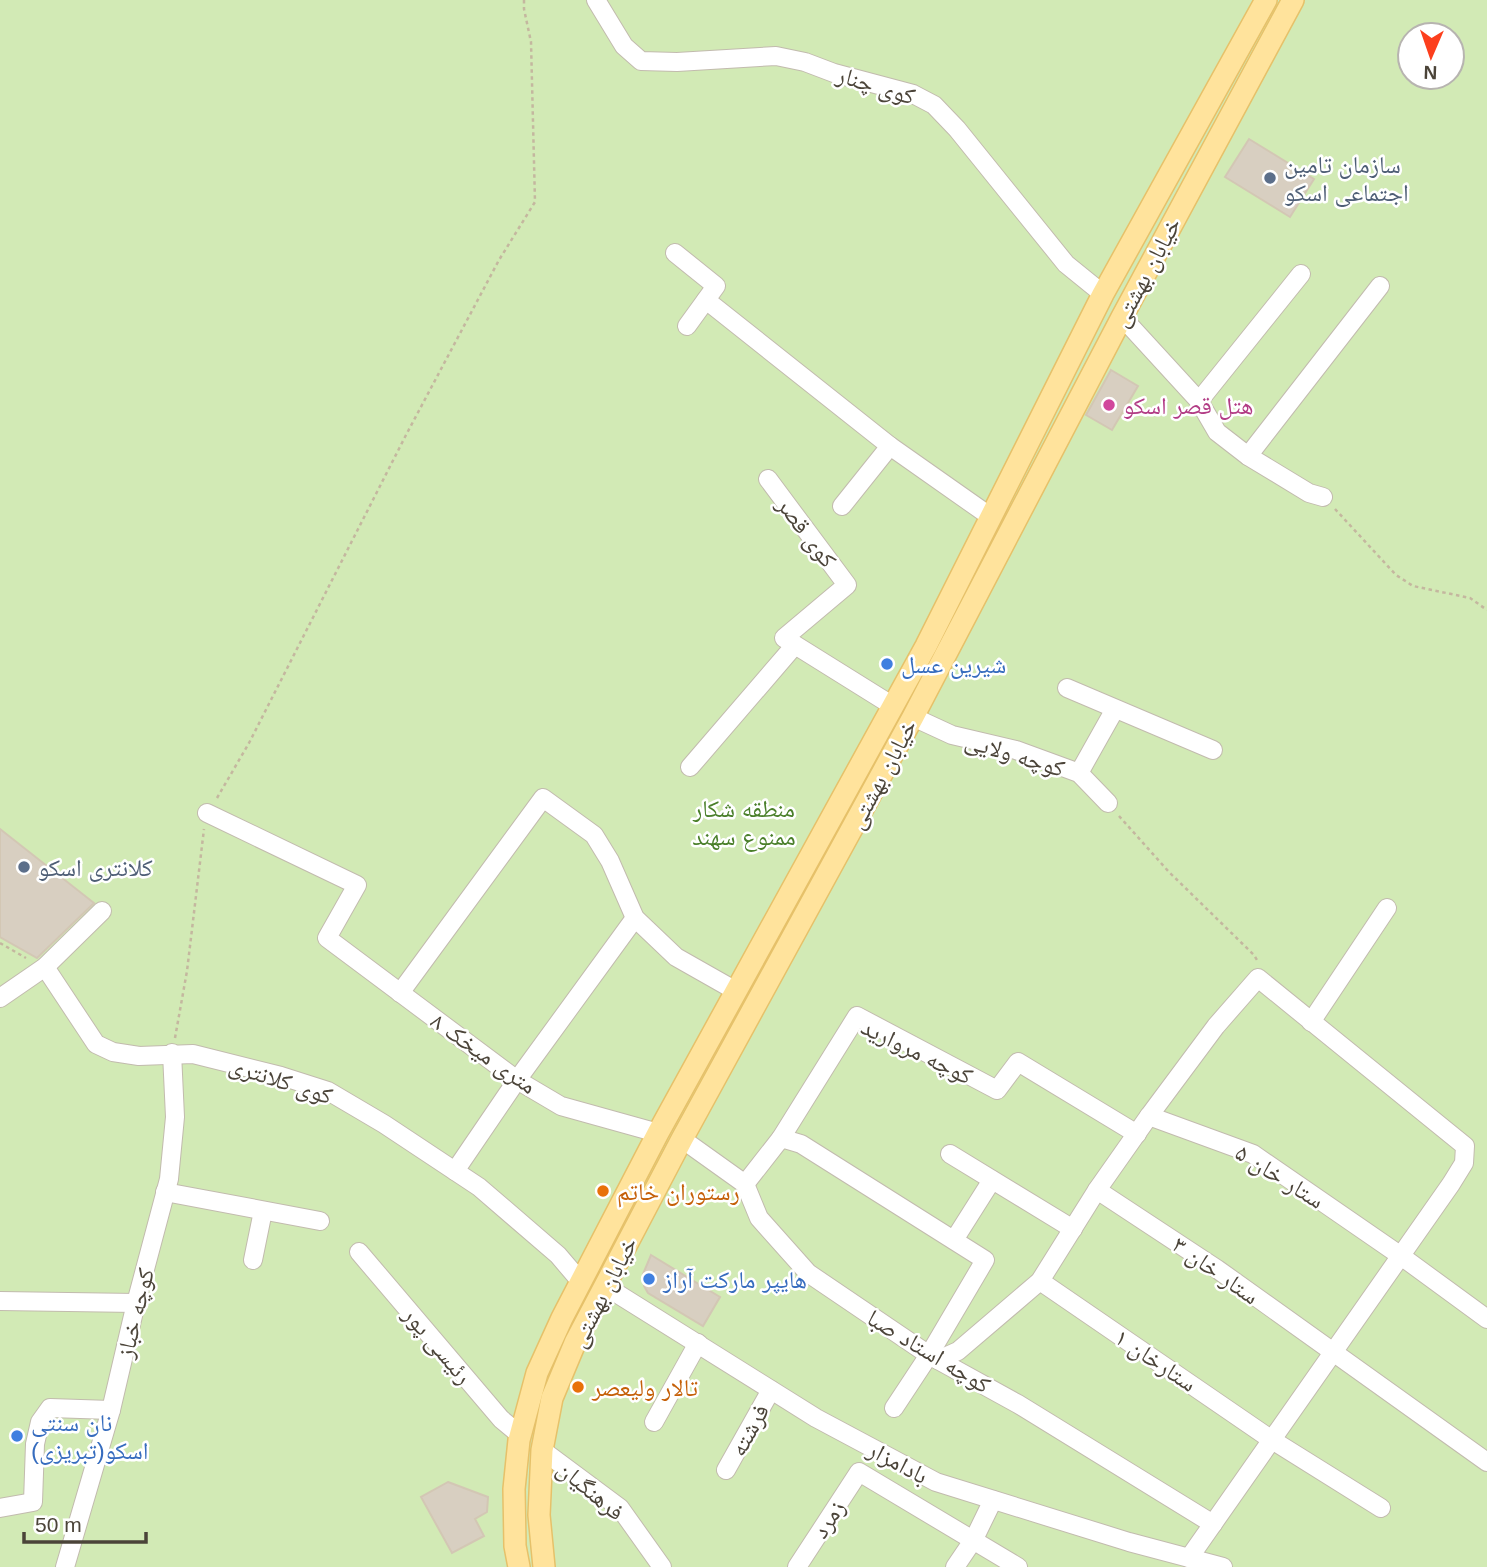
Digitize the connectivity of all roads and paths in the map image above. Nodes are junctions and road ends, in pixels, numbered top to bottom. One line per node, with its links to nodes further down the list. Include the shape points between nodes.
1 (524, 0): 29 (path, via 531,42 535,202 499,260 249,743)
2 (596, 0): 8 (street, کوی چنار, via 624,46 641,61 776,56 913,94 934,105 1066,264)
3 (1266, 0): 8 (main road, خیابان بهشتی)
4 (1293, 0): 10 (main road, خیابان بهشتی)
5 (675, 253): 9 (street, via 716,286)
6 (1301, 274): 12 (street)
7 (1380, 286): 14 (street)
8 (1103, 294): 18 (main road, خیابان بهشتی)
9 (706, 300): 11 (street); 13 (street)
10 (1122, 317): 12 (street); 24 (main road, خیابان بهشتی)
11 (687, 326)
12 (1199, 401): 14 (street, via 1217,432)
13 (890, 446): 17 (street); 18 (street)
14 (1248, 456): 16 (street)
15 (768, 479): 20 (street, کوی قصر, via 847,585 784,638)
16 (1323, 497): 19 (path, via 1396,575 1413,586 1470,598)
17 (842, 506)
18 (991, 517): 22 (main road, خیابان بهشتی)
19 (1487, 610)
20 (795, 645): 22 (street); 26 (street)
21 (1067, 688): 23 (street)
22 (893, 706): 36 (main road, خیابان بهشتی)
23 (1115, 709): 25 (street); 27 (street)
24 (913, 717): 27 (street, کوچه ولایی, via 951,735 1016,750); 46 (main road, خیابان بهشتی)
25 (1213, 750)
26 (690, 767)
27 (1079, 773): 28 (street, کوچه ولایی)
28 (1108, 803): 35 (path, via 1169,872 1254,955)
29 (207, 813): 37 (street, ۸ متری میخک, via 357,885 327,938); 40 (path)
30 (1387, 908): 39 (street)
31 (102, 911): 34 (street)
32 (635, 918): 36 (street, via 676,957); 37 (street, via 594,835 543,798); 41 (street)
33 (0, 943): 34 (path)
34 (45, 967): 38 (street); 40 (street, کوی کلانتری, via 96,1044 139,1056)
35 (1258, 978): 39 (street); 42 (street)
36 (736, 991): 43 (main road, خیابان بهشتی)
37 (400, 993): 41 (street, ۸ متری میخک)
38 (0, 998)
39 (1311, 1022): 58 (street, via 1465,1146 1458,1174)
40 (172, 1054): 48 (street, کوی کلانتری, via 229,1062 328,1091); 52 (street, کوچه خباز, via 175,1117)
41 (517, 1080): 43 (street, ۸ متری میخک, via 561,1106); 48 (street)
42 (1149, 1115): 44 (street); 58 (street, ستار خان ۵, via 1253,1154)
43 (658, 1133): 60 (main road, خیابان بهشتی)
44 (1137, 1134): 45 (street, کوچه مروارید, via 1018,1062 997,1090 857,1016); 51 (street)
45 (781, 1138): 50 (street); 56 (street, via 801,1144)
46 (682, 1139): 50 (street); 63 (main road, خیابان بهشتی)
47 (950, 1154): 49 (street)
48 (455, 1171): 62 (street, کوی کلانتری, via 528,1227 558,1255)
49 (992, 1180): 55 (street); 56 (street)
50 (745, 1184): 69 (street, کوچه استاد صبا, via 759,1217 808,1273)
51 (1097, 1190): 55 (street); 68 (street, ستار خان ۳)
52 (165, 1192): 53 (street); 65 (street, کوچه خباز)
53 (263, 1210): 54 (street); 59 (street)
54 (320, 1221)
55 (1073, 1229): 61 (street)
56 (954, 1240): 69 (street, via 985,1260)
57 (359, 1252): 74 (street, رئیسی پور, via 501,1419)
58 (1401, 1256): 66 (street, ستار خان ۵); 68 (street)
59 (253, 1260)
60 (591, 1262): 62 (main road, خیابان بهشتی); 63 (main road, via 605,1256 612,1264)
61 (1040, 1281): 69 (street, via 958,1351); 75 (street, ستارخان ۱)
62 (580, 1285): 63 (main road, via 578,1297 590,1305); 74 (main road, خیابان بهشتی, via 537,1373)
63 (605, 1286): 67 (street, بادامزار); 76 (main road, خیابان بهشتی, via 552,1398)
64 (0, 1301): 65 (street)
65 (136, 1303): 72 (street, کوچه خباز)
66 (1487, 1319)
67 (698, 1343): 70 (street, بادامزار); 73 (street)
68 (1333, 1353): 75 (street); 77 (street, ستار خان ۳)
69 (934, 1358): 71 (street); 82 (street, کوچه استاد صبا)
70 (771, 1390): 78 (street, فرشته); 79 (street, بادامزار, via 936,1482)
71 (894, 1408)
72 (111, 1410): 80 (street, via 50,1408 40,1422 36,1444 33,1502); 85 (street, کوچه خباز)
73 (654, 1422)
74 (520, 1435): 86 (main road, خیابان بهشتی, via 514,1489)
75 (1272, 1440): 81 (street, ستارخان ۱); 82 (street)
76 (542, 1450): 87 (main road, خیابان بهشتی, via 538,1515); 88 (street, فرهنگیان, via 620,1508)
77 (1487, 1462)
78 (726, 1470)
79 (993, 1500): 83 (street); 84 (street, بادامزار)
80 (0, 1508)
81 (1381, 1508)
82 (1213, 1524): 84 (street)
83 (974, 1539): 89 (street, زمرد, via 859,1472); 90 (street); 91 (street)
84 (1189, 1558): 92 (street, بادامزار)
85 (65, 1567)
86 (519, 1567)
87 (544, 1567)
88 (662, 1567)
89 (797, 1567)
90 (955, 1567)
91 (1018, 1567)
92 (1223, 1567)

